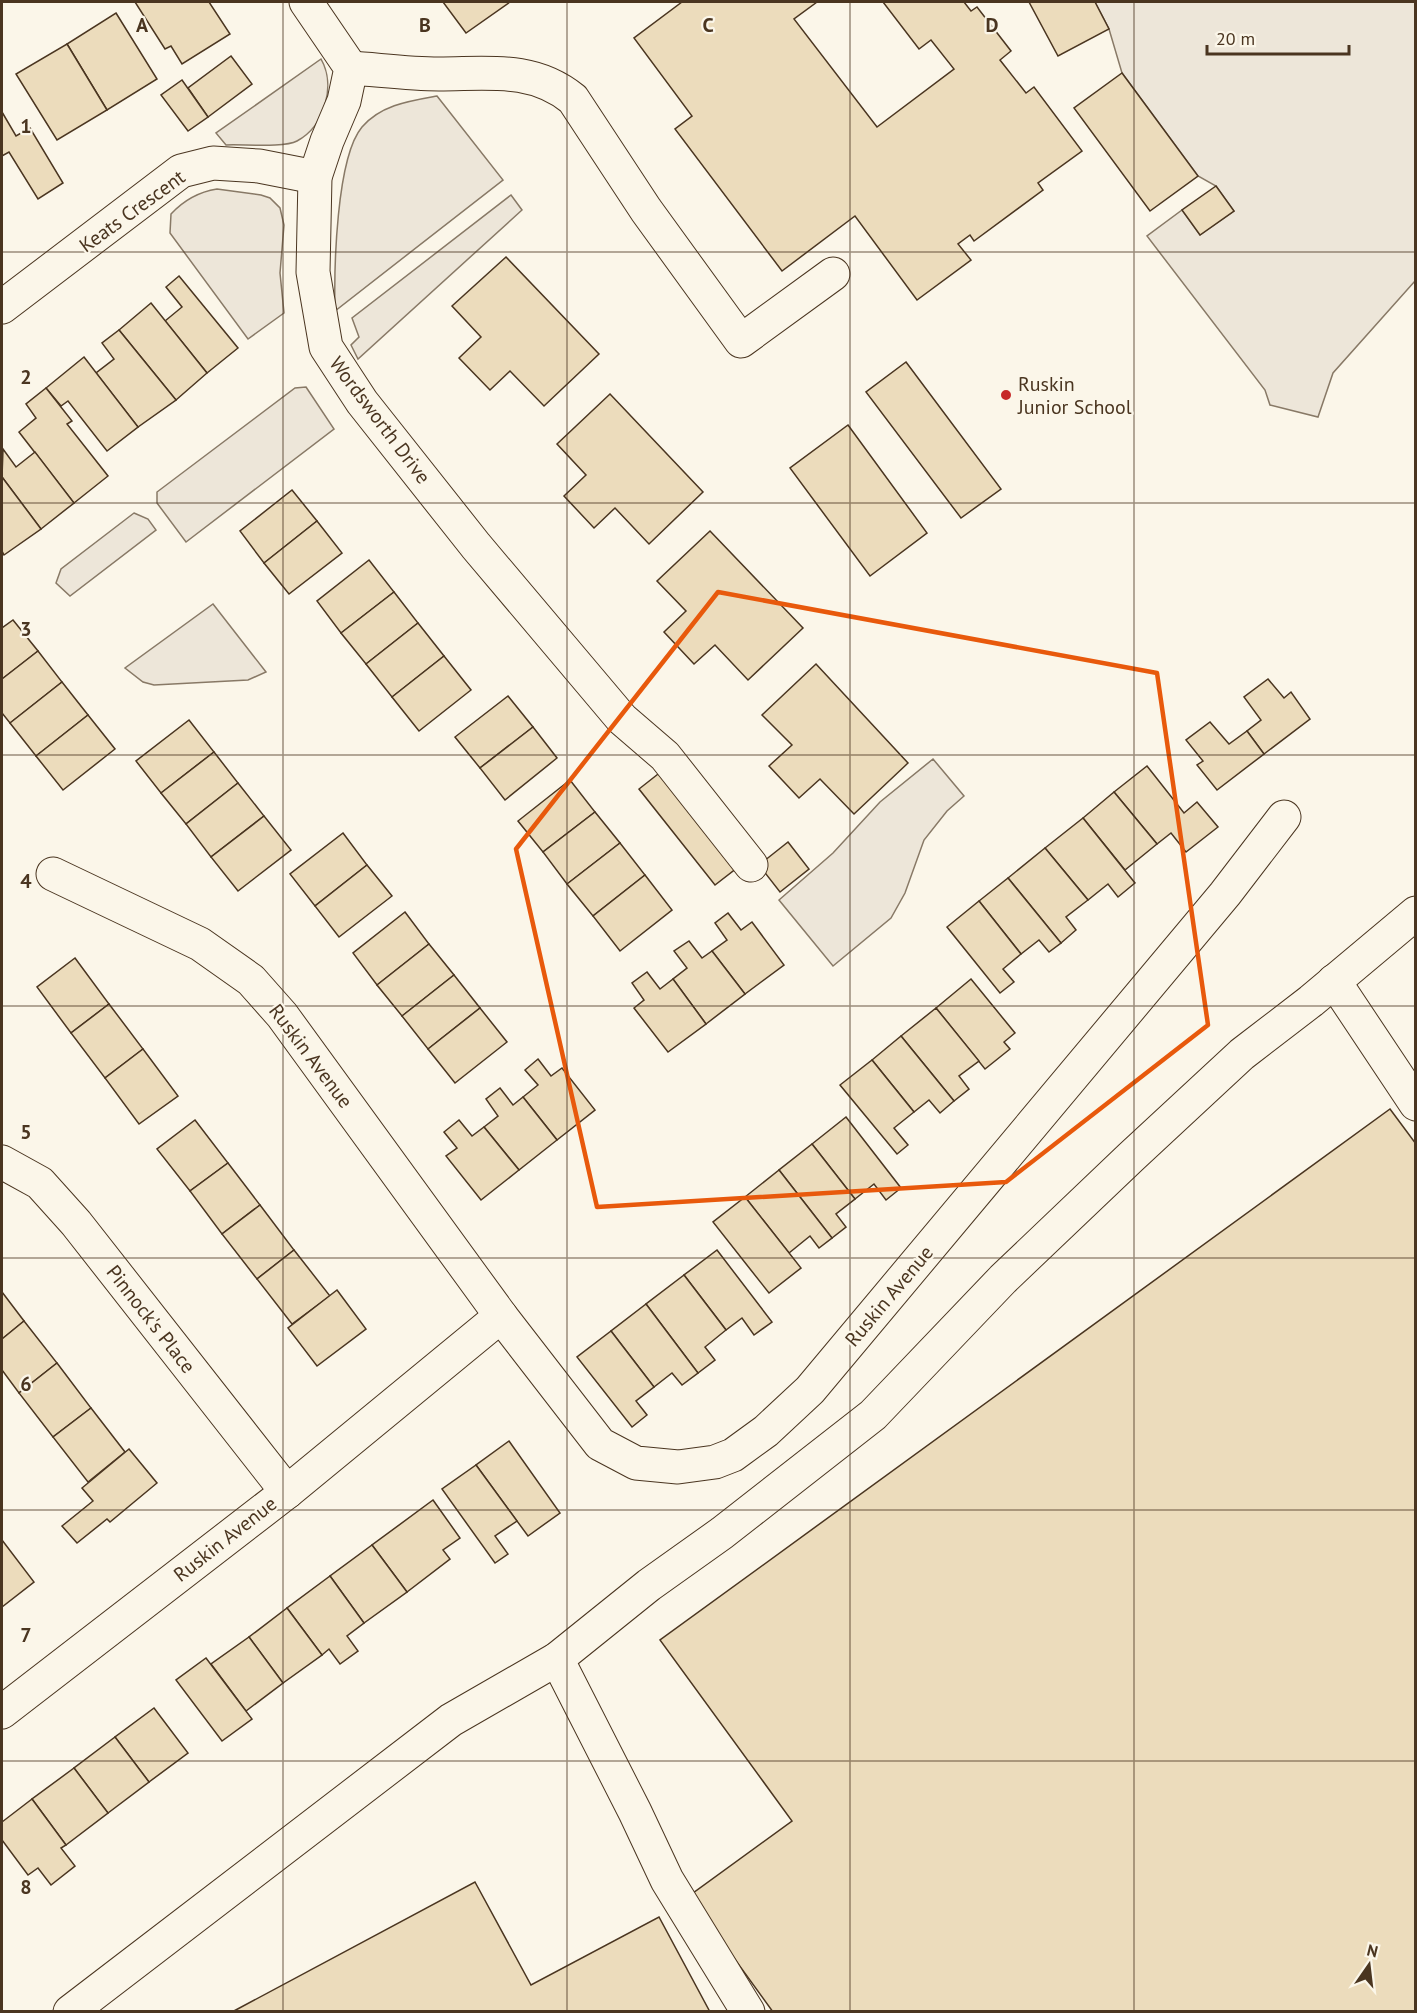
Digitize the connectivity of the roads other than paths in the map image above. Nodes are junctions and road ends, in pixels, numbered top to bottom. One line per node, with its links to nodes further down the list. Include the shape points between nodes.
1 (306, 2): 2 (street)
2 (351, 68): 3 (street, Wordsworth Drive, via 344,101); 4 (street, via 438,74 509,72 561,89 573,99 646,210 741,340)
3 (315, 177): 5 (street, Keats Crescent, via 259,166 213,163 181,171); 7 (street, Wordsworth Drive, via 313,272 326,347 362,402 476,546 622,719 665,756)
4 (833, 274)
5 (2, 307)
6 (1284, 817): 13 (street, Ruskin Avenue, via 1225,894 810,1390 733,1455 715,1462 678,1467 636,1463 616,1454 600,1444)
7 (751, 866)
8 (53, 874): 13 (street, Ruskin Avenue, via 200,944 251,980 282,1015)
9 (1416, 913): 10 (street)
10 (1334, 981): 11 (street); 15 (street, via 1242,1054 1131,1157 1003,1279 873,1415)
11 (1416, 1104)
12 (2, 1161): 14 (street, Pinnock's Place, via 40,1184 76,1223)
13 (501, 1316): 14 (street, Ruskin Avenue)
14 (287, 1492): 16 (street, Ruskin Avenue)
15 (557, 1659): 17 (street, via 452,1720); 18 (street, via 667,1880)
16 (2, 1712)
17 (70, 2012)
18 (748, 2012)

